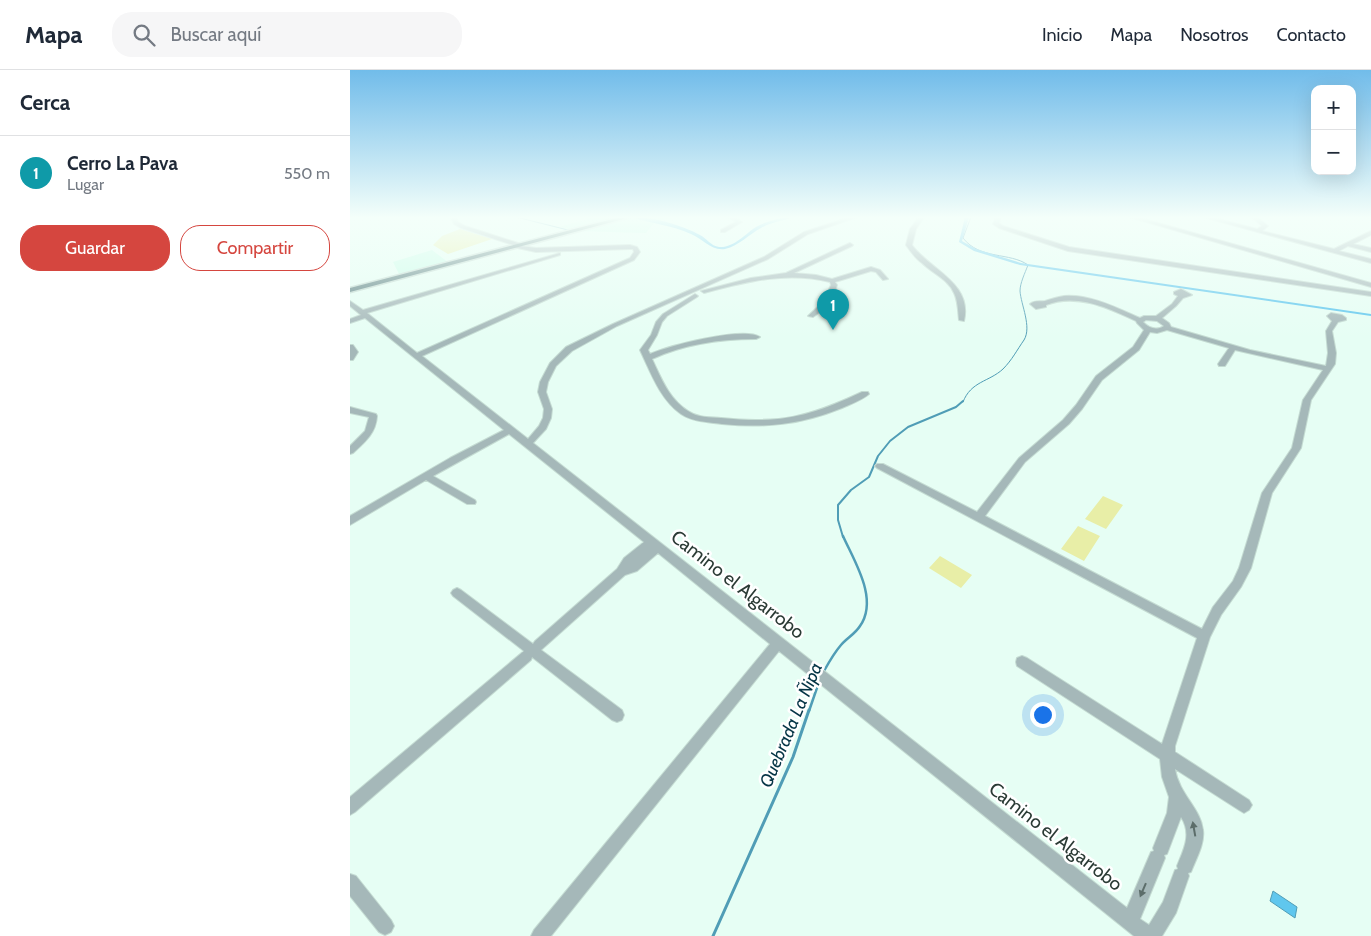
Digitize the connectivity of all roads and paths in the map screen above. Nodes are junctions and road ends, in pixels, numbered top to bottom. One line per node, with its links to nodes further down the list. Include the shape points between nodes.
1 (473, 257): 12 (main road, via 378,282)
2 (547, 257): 20 (street)
3 (633, 257): 32 (street)
4 (768, 257): 18 (street)
5 (824, 257): 9 (street)
6 (918, 257): 23 (street, via 950,281 961,304)
7 (1125, 257): 15 (street)
8 (1274, 257): 13 (street)
9 (785, 276): 11 (street); 14 (street, via 746,280)
10 (885, 279): 11 (street, via 871,269)
11 (832, 281): 21 (street, via 830,297)
12 (350, 285)
13 (1371, 285)
14 (697, 293): 18 (street); 33 (street, via 659,322 645,347)
15 (1371, 294)
16 (1181, 296): 22 (street)
17 (350, 303): 20 (street, Camino el Algarrobo)
18 (665, 303): 40 (street, via 582,341 561,356 544,382 542,392 548,413 543,427)
19 (1042, 304): 24 (street, via 1062,299 1084,300)
20 (363, 314): 26 (street); 32 (street, Camino el Algarrobo)
21 (811, 316)
22 (1157, 319): 24 (street); 27 (street, via 1165,322)
23 (962, 320)
24 (1140, 320): 28 (street, via 1141,325)
25 (1336, 320): 36 (street, via 1329,331 1332,356)
26 (350, 321)
27 (1167, 328): 28 (street, via 1158,331); 31 (street)
28 (1148, 329): 45 (street, via 1136,348 1099,378 1066,422 1022,460)
29 (756, 337): 33 (street, via 724,338 669,348)
30 (350, 347): 34 (street, via 354,352)
31 (1233, 348): 35 (street); 36 (street)
32 (416, 356): 39 (street, Camino el Algarrobo)
33 (649, 357): 37 (street, via 662,390 684,412 702,418 754,425 785,422 829,411)
34 (350, 358)
35 (1222, 364)
36 (1329, 369): 49 (street, via 1308,400 1296,448 1267,494 1245,568)
37 (865, 394)
38 (350, 410): 41 (street, via 373,416 373,422 367,437)
39 (509, 431): 40 (street, Camino el Algarrobo); 43 (street)
40 (525, 443): 47 (street, Camino el Algarrobo)
41 (350, 451)
42 (880, 466): 45 (street)
43 (426, 476): 44 (street); 46 (street)
44 (471, 502)
45 (979, 517): 49 (street)
46 (350, 521)
47 (654, 545): 50 (street, Camino el Algarrobo); 51 (street, via 637,566 621,572)
48 (457, 593): 51 (street)
49 (1204, 636): 54 (street)
50 (778, 643): 59 (street, Camino el Algarrobo); 61 (street)
51 (533, 650): 53 (street); 57 (street)
52 (1022, 662): 54 (street)
53 (617, 715)
54 (1167, 756): 55 (street); 56 (street)
55 (1176, 795): 59 (street, one-way to 59, via 1175,813); 63 (street, one-way to 55, via 1170,907 1196,835 1194,824)
56 (1244, 805)
57 (350, 807)
58 (350, 882): 60 (street)
59 (1130, 922): 62 (street, Camino el Algarrobo)
60 (385, 926)
61 (540, 936)
62 (1148, 936)
63 (1152, 936)

